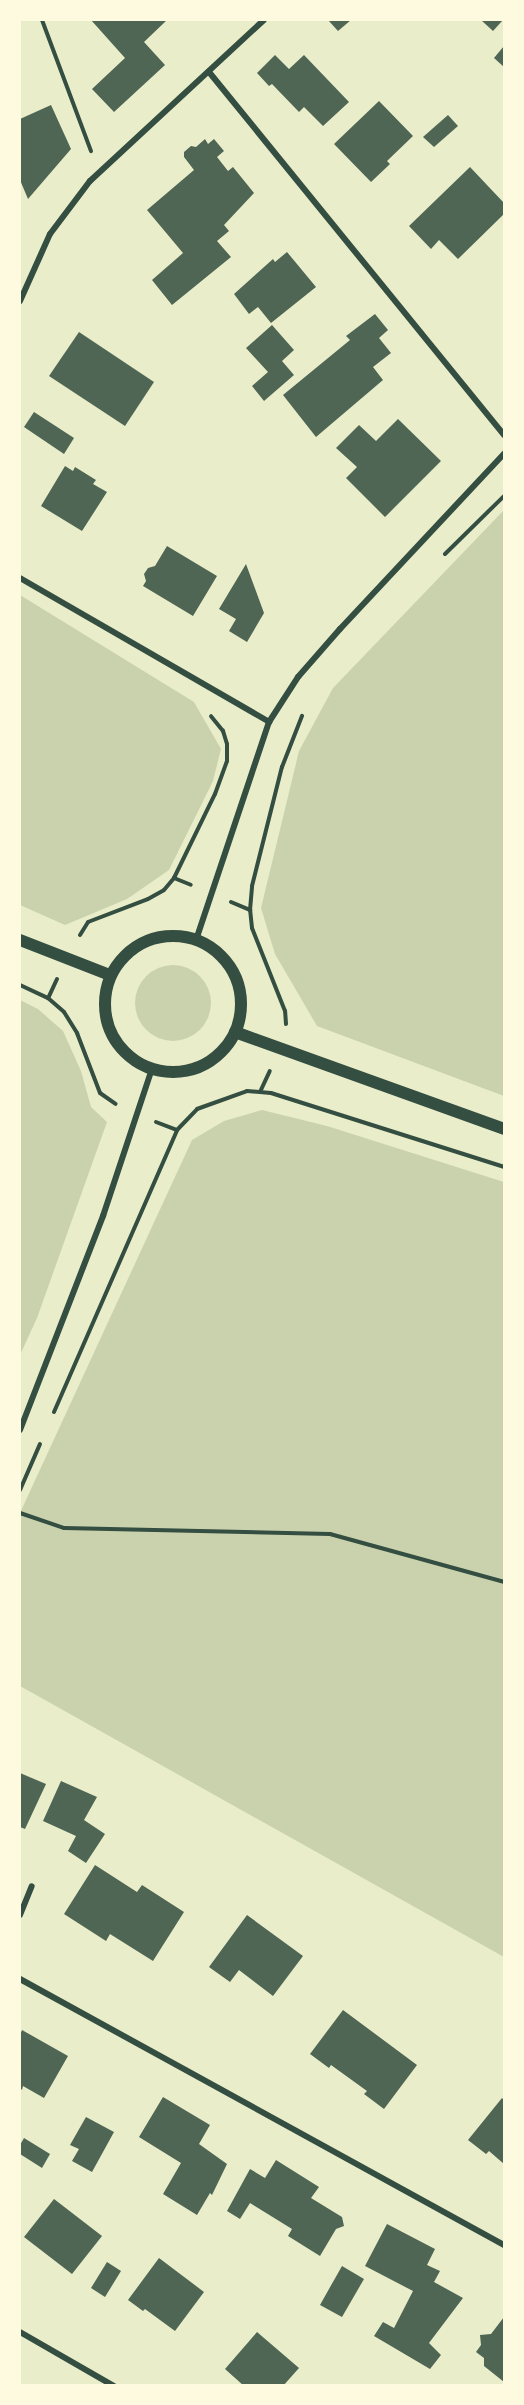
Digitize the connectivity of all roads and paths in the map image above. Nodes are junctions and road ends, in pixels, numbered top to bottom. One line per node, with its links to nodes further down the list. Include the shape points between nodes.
1 (42, 20): 4 (path)
2 (264, 20): 3 (street)
3 (209, 72): 4 (street); 6 (street)
4 (99, 173): 5 (street, via 50,234)
5 (20, 301)
6 (504, 435)
7 (504, 454): 13 (street, via 340,629 298,677)
8 (504, 496): 9 (path)
9 (439, 560)
10 (20, 578): 11 (street)
11 (197, 681): 13 (street); 16 (path, via 201,705 223,731 227,744 226,767 215,794 174,878 164,890 88,922)
12 (303, 713): 20 (path, via 282,767 252,886 250,910 252,928)
13 (269, 722): 15 (street)
14 (20, 940): 16 (main road)
15 (196, 940): 17 (main road, via 177,936 156,938 137,946); 21 (main road, via 213,949 236,978 240,1014)
16 (68, 959): 17 (main road); 19 (path)
17 (110, 975): 22 (main road, via 105,1008 114,1039 137,1062)
18 (20, 985): 19 (path)
19 (48, 998): 23 (path, via 64,1012 77,1033 100,1093)
20 (286, 1020)
21 (235, 1032): 22 (main road, via 213,1059 198,1067 182,1071); 24 (main road)
22 (152, 1069): 23 (street)
23 (135, 1113): 25 (path); 28 (street, via 104,1216)
24 (504, 1128)
25 (177, 1131): 26 (path, via 197,1109 225,1097 247,1091 271,1093); 27 (path)
26 (504, 1167)
27 (53, 1414)
28 (20, 1430)
29 (43, 1436): 30 (path)
30 (20, 1490)
31 (20, 1513): 32 (path, via 64,1528 330,1534)
32 (504, 1582)
33 (32, 1886): 34 (street)
34 (20, 1915)
35 (20, 1979): 36 (street)
36 (504, 2245)
37 (20, 2332): 38 (street)
38 (114, 2385)

